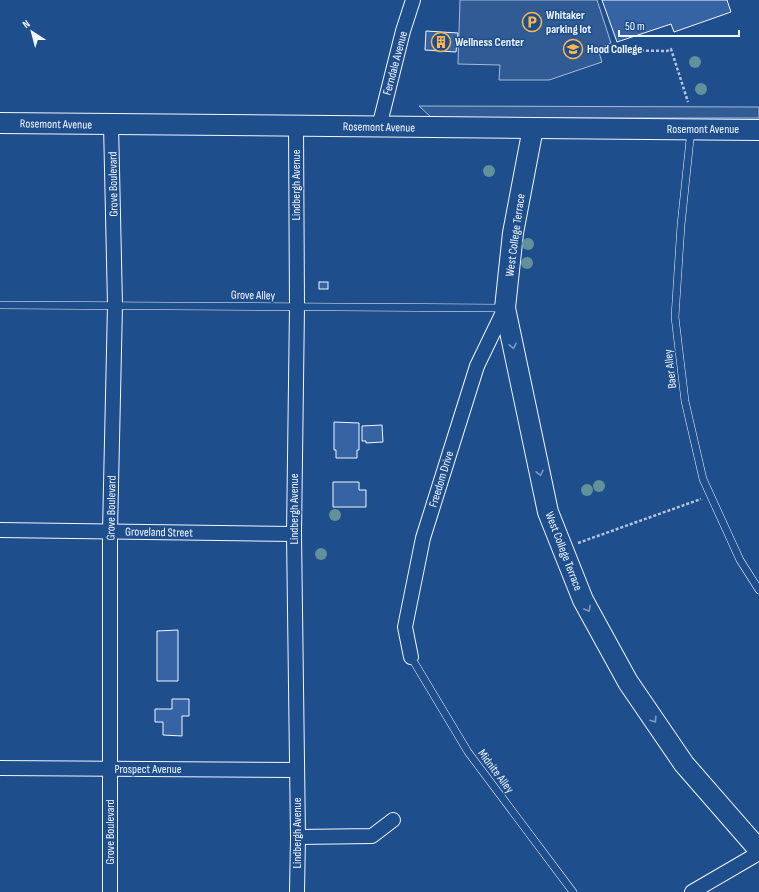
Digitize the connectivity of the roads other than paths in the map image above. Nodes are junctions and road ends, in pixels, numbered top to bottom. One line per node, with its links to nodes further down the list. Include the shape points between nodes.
1 (413, 0): 5 (street, Ferndale Avenue)
2 (0, 123): 3 (street, Rosemont Avenue)
3 (111, 124): 4 (street, Rosemont Avenue); 10 (street, Grove Boulevard)
4 (296, 126): 5 (street, Rosemont Avenue); 11 (street, Lindbergh Avenue)
5 (379, 127): 6 (street, Rosemont Avenue)
6 (533, 128): 7 (street, Rosemont Avenue); 12 (street, West College Terrace, via 513,233)
7 (691, 130): 8 (street, Rosemont Avenue); 16 (lane, Baer Alley, via 675,317 685,401 703,479 740,560)
8 (759, 130)
9 (0, 305): 10 (lane, Grove Alley)
10 (115, 305): 11 (lane, Grove Alley); 14 (street, Grove Boulevard)
11 (297, 307): 12 (lane, Grove Alley); 15 (street, Lindbergh Avenue)
12 (506, 308): 17 (street, Freedom Drive, via 477,366 423,538 405,627); 23 (street, West College Terrace, one-way to 23, via 548,512 583,600 628,682 684,764)
13 (0, 530): 14 (street, Groveland Street)
14 (110, 531): 15 (street, Groveland Street); 19 (street, Grove Boulevard)
15 (294, 534): 20 (street, Lindbergh Avenue)
16 (759, 590)
17 (411, 657): 26 (lane, Midnite Alley, via 468,752)
18 (0, 768): 19 (street, Prospect Avenue)
19 (110, 769): 20 (street, Prospect Avenue); 24 (street, Grove Boulevard)
20 (297, 770): 22 (street, Lindbergh Avenue)
21 (393, 820): 22 (street, via 372,836)
22 (298, 837): 25 (street, Lindbergh Avenue)
23 (759, 852): 27 (street)
24 (110, 892)
25 (297, 892)
26 (573, 892)
27 (692, 892)

